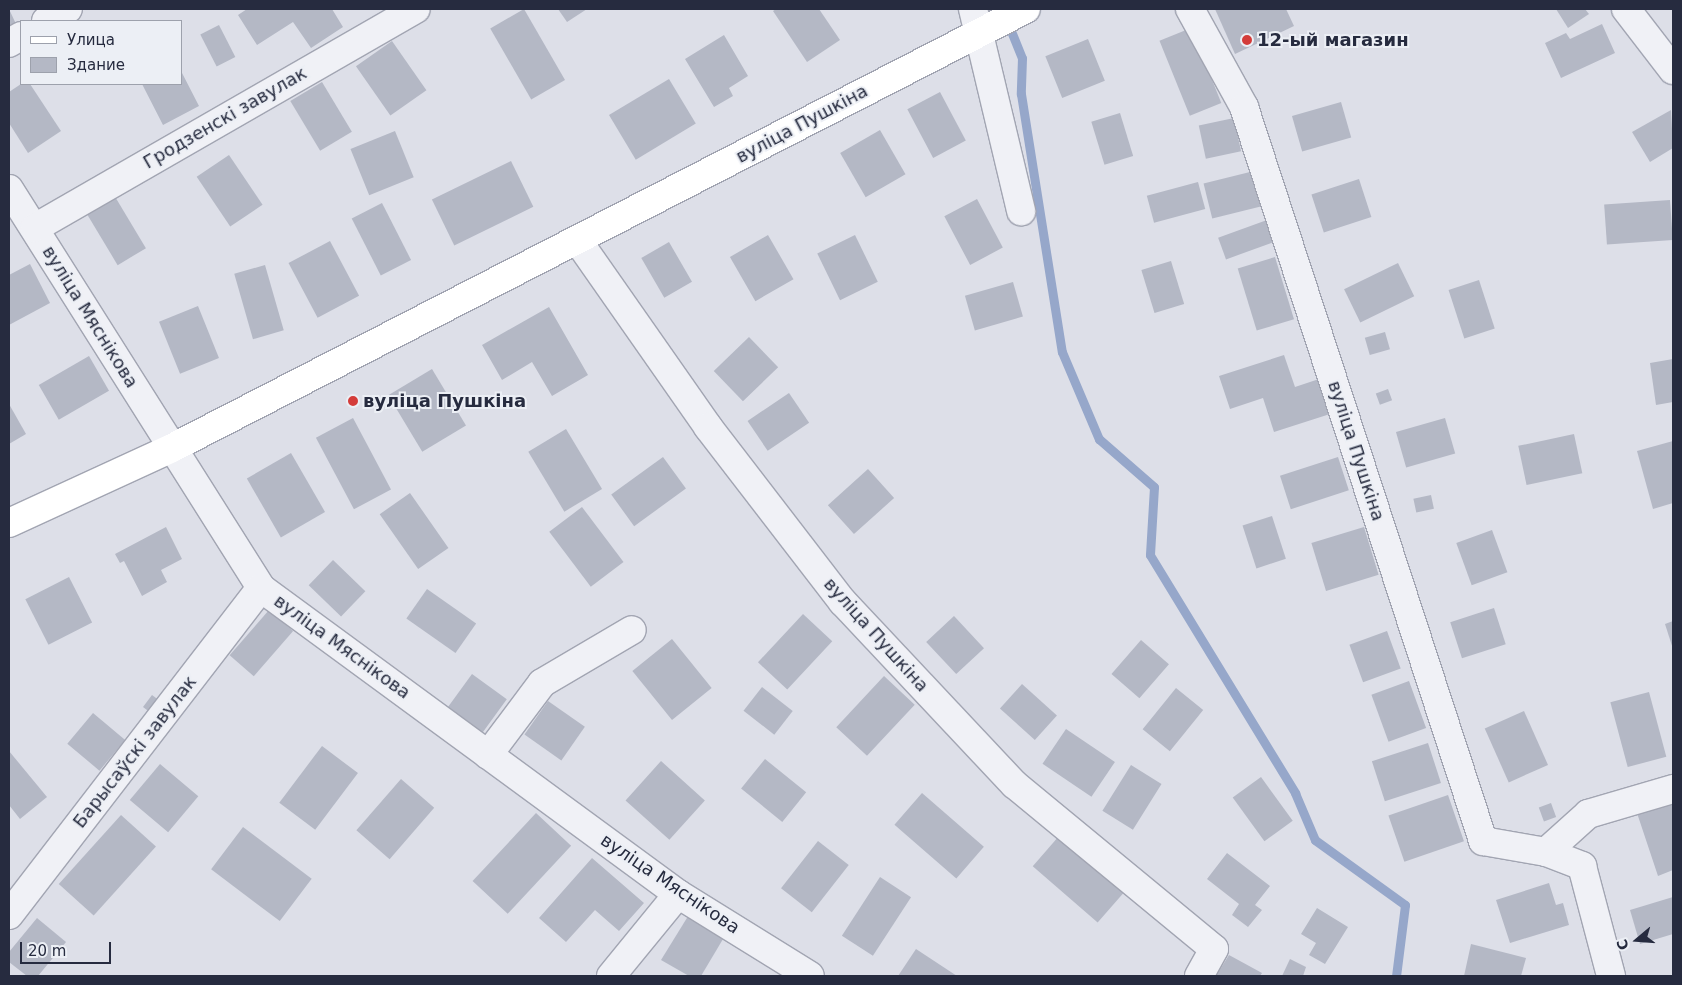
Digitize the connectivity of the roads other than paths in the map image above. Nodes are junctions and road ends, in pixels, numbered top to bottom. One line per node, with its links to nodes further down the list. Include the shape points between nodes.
1 (68, 9): 6 (street)
2 (416, 9): 13 (street, Гродзенскі завулак)
3 (1190, 9): 21 (street, вуліца Пушкіна, via 1244,107 1483,841)
4 (1626, 9): 10 (street)
5 (1024, 10): 7 (main road, вуліца Пушкіна)
6 (48, 20)
7 (982, 21): 12 (street); 14 (main road, вуліца Пушкіна)
8 (20, 37): 9 (street)
9 (9, 43)
10 (1673, 70)
11 (9, 189): 13 (street, вуліца Мяснікова)
12 (1020, 211)
13 (34, 228): 15 (street, вуліца Мяснікова)
14 (578, 241): 15 (main road, вуліца Пушкіна); 26 (street, вуліца Пушкіна, via 708,427 843,602 1014,784 1214,949)
15 (172, 448): 16 (main road, вуліца Пушкіна); 17 (street, вуліца Мяснікова)
16 (9, 523)
17 (261, 588): 19 (street, вуліца Мяснікова); 23 (street, Барысаўскі завулак)
18 (632, 630): 19 (street, via 542,683)
19 (488, 755): 22 (street, вуліца Мяснікова)
20 (1673, 789): 21 (street, via 1588,814)
21 (1546, 852): 27 (street, via 1582,866)
22 (678, 894): 24 (street); 25 (street, вуліца Мяснікова)
23 (9, 915)
24 (611, 976)
25 (810, 976)
26 (1199, 976)
27 (1611, 976)

